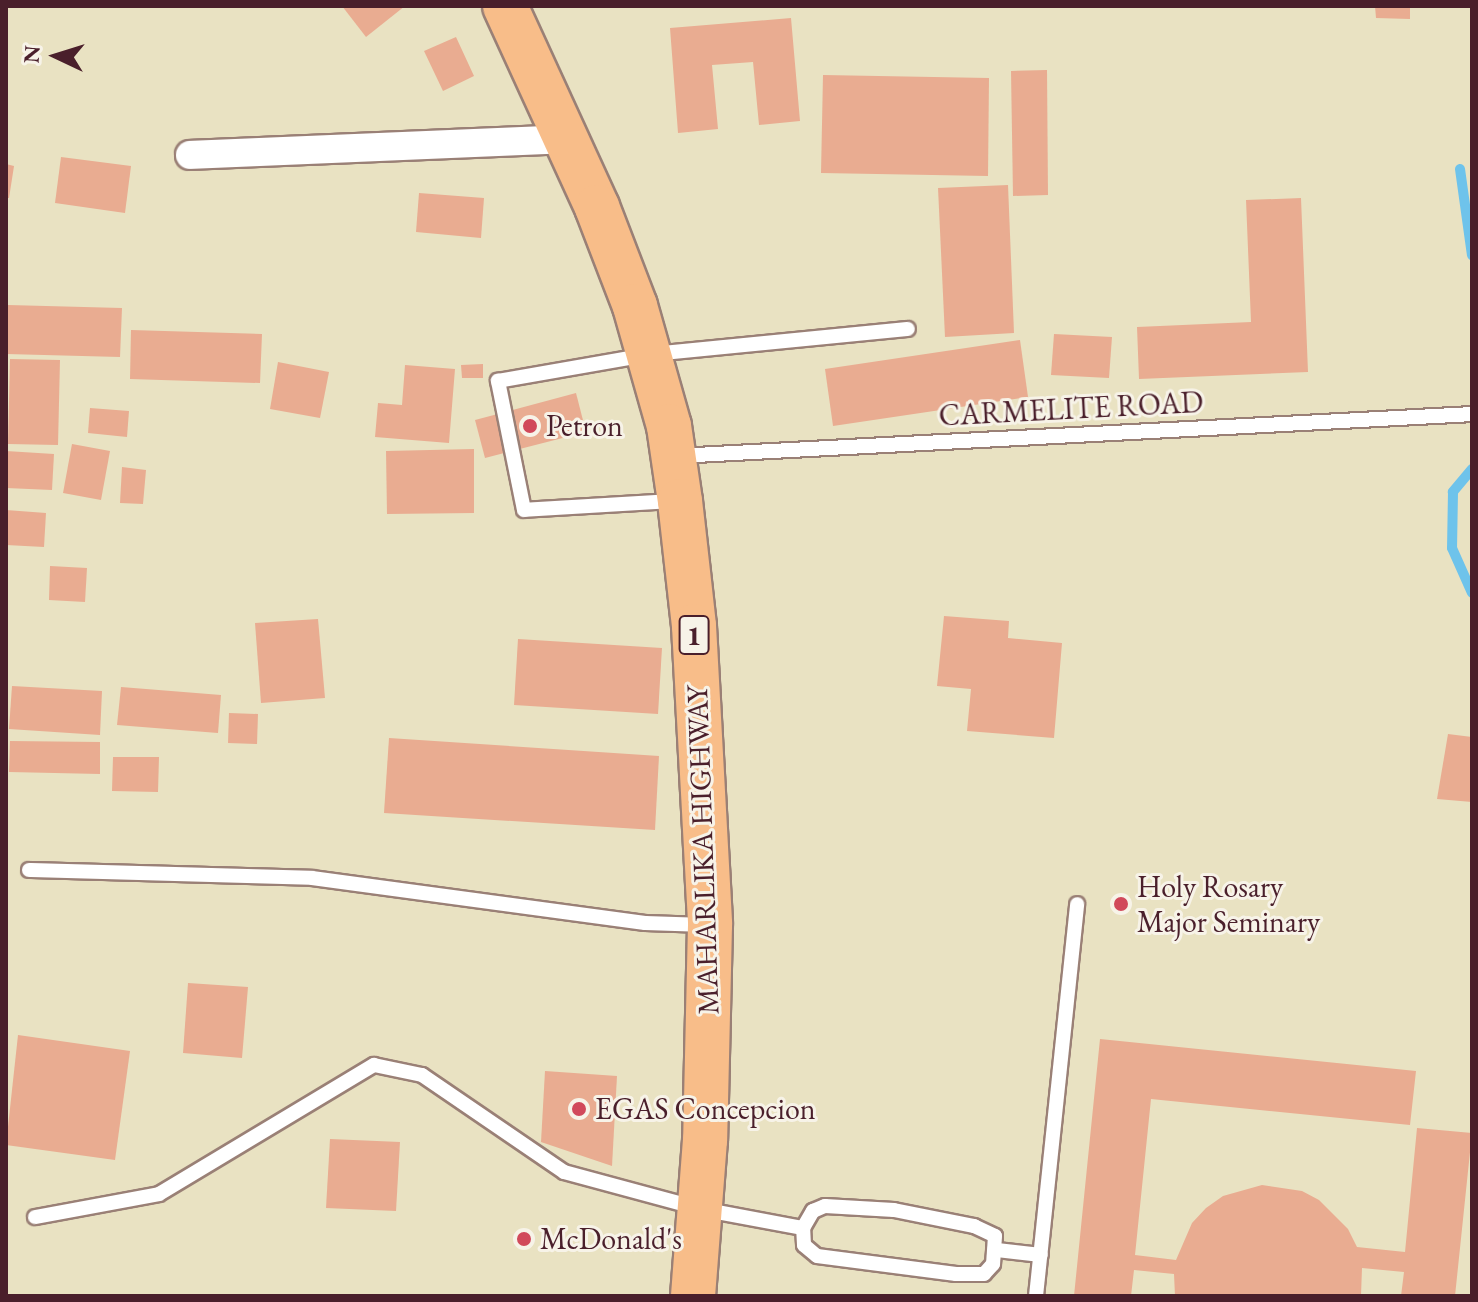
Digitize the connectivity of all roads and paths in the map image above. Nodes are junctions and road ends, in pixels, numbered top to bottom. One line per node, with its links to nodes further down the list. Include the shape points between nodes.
1 (505, 6): 2 (main road, MAHARLIKA HIGHWAY / 1)
2 (568, 139): 3 (street); 5 (main road, MAHARLIKA HIGHWAY / 1)
3 (190, 155)
4 (908, 329): 5 (lane)
5 (652, 354): 7 (main road, MAHARLIKA HIGHWAY / 1); 8 (lane, via 498,381 524,510)
6 (1472, 414): 7 (lane, CARMELITE ROAD)
7 (673, 456): 8 (main road, MAHARLIKA HIGHWAY / 1)
8 (680, 501): 11 (main road, MAHARLIKA HIGHWAY / 1, via 694,626)
9 (29, 870): 11 (lane, via 312,878 645,923)
10 (1077, 904): 16 (lane)
11 (710, 925): 12 (main road, MAHARLIKA HIGHWAY / 1)
12 (701, 1209): 13 (lane, via 564,1172 422,1075 374,1065 159,1194); 14 (lane); 17 (main road, MAHARLIKA HIGHWAY / 1)
13 (35, 1217)
14 (803, 1228): 15 (lane, via 813,1211 825,1206 866,1206 974,1226 995,1236); 15 (lane, via 804,1245 817,1256 874,1266 984,1274)
15 (997, 1250): 16 (lane)
16 (1041, 1255): 18 (lane)
17 (693, 1296)
18 (1036, 1296)

